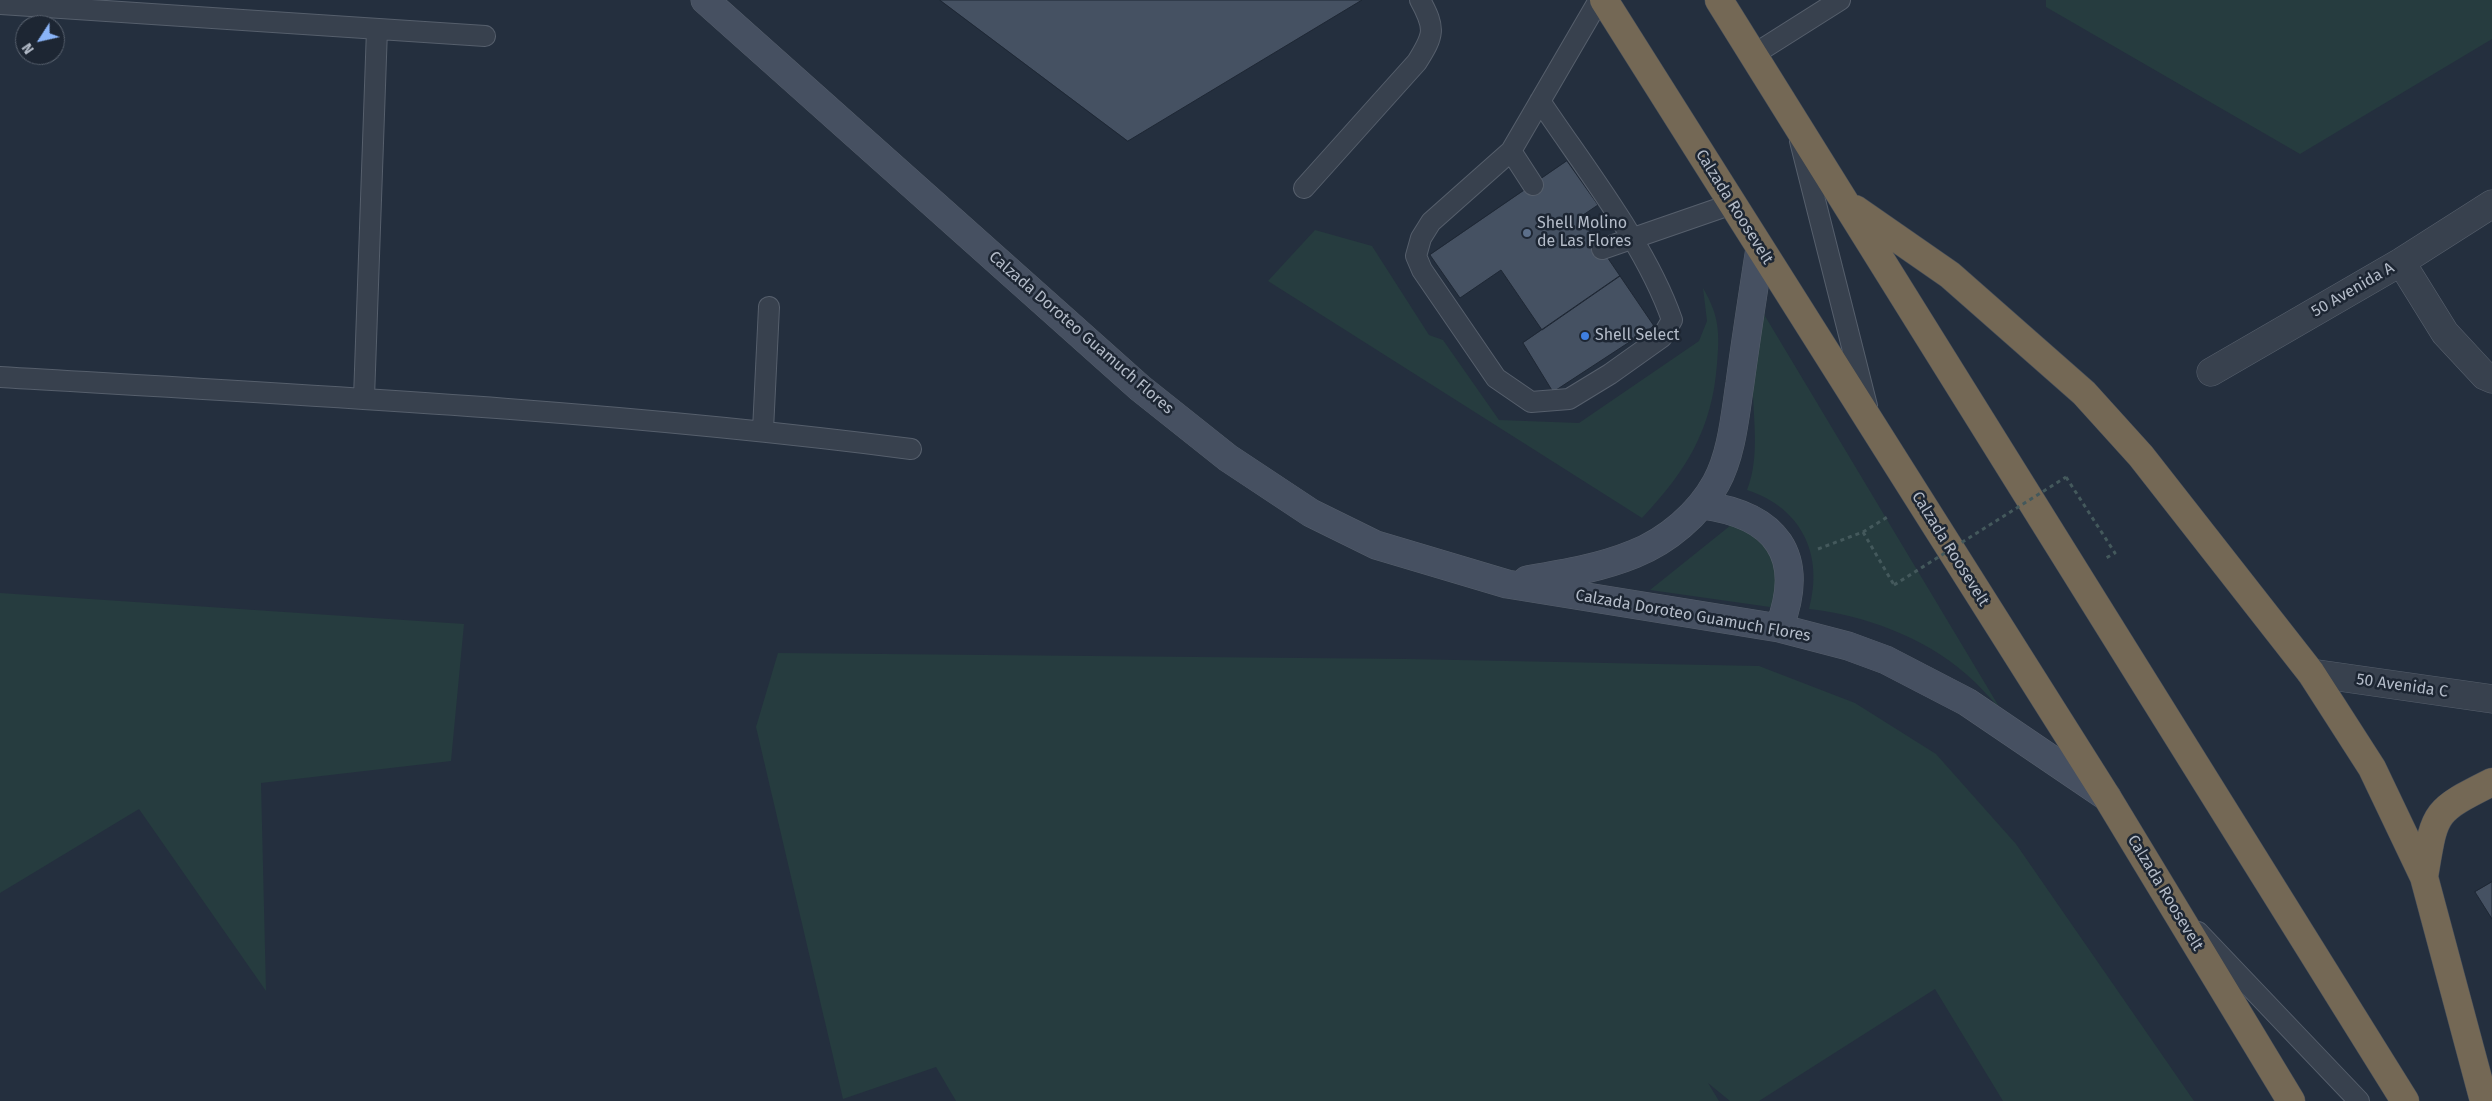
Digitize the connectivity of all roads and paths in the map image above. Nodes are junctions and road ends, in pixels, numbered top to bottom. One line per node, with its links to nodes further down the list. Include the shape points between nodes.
1 (705, 0): 36 (main road, Calzada Doroteo Guamuch Flores, via 1140,388 1228,458 1311,512 1376,545)
2 (1420, 0): 15 (lane, via 1430,17 1432,39 1417,62)
3 (1599, 0): 11 (lane)
4 (1604, 0): 17 (highway, Calzada Roosevelt)
5 (1719, 0): 10 (highway)
6 (1840, 0): 10 (lane)
7 (0, 4): 8 (lane)
8 (377, 30): 9 (lane); 27 (lane)
9 (485, 36)
10 (1754, 55): 12 (highway)
11 (1540, 101): 13 (lane); 19 (lane)
12 (1796, 122): 16 (highway); 28 (lane)
13 (1511, 151): 14 (lane); 19 (lane, via 1431,222 1421,238 1416,256 1422,270 1496,378 1531,402 1569,398 1662,337 1672,320 1663,295)
14 (1533, 185)
15 (1304, 188)
16 (1845, 202): 38 (highway, via 1950,275 2084,393 2141,456); 46 (highway)
17 (1732, 204): 19 (lane); 20 (highway, Calzada Roosevelt)
18 (2492, 204): 22 (street, 50 Avenida A)
19 (1632, 238): 21 (lane)
20 (1760, 248): 28 (highway, Calzada Roosevelt); 32 (main road, Calzada Doroteo Guamuch Flores, via 1726,456 1717,482)
21 (1602, 249)
22 (2401, 262): 24 (street, 50 Avenida A); 26 (street, via 2445,333 2485,376)
23 (769, 307): 29 (lane)
24 (2212, 372)
25 (0, 376): 27 (lane)
26 (2492, 379)
27 (364, 398): 29 (lane)
28 (1871, 424): 31 (highway, Calzada Roosevelt)
29 (763, 430): 30 (lane)
30 (911, 449)
31 (1919, 499): 33 (path); 41 (highway, Calzada Roosevelt)
32 (1702, 505): 35 (main road, via 1730,509 1756,520 1774,537); 36 (main road, Calzada Doroteo Guamuch Flores, via 1682,524 1636,554 1578,571)
33 (1863, 532): 34 (path, bridge, via 1894,585 2066,477); 35 (path)
34 (2116, 553)
35 (1787, 560): 37 (main road, via 1790,584)
36 (1508, 584): 37 (main road, Calzada Doroteo Guamuch Flores)
37 (1778, 628): 41 (main road, Calzada Doroteo Guamuch Flores, via 1848,646 1920,677 1995,720)
38 (2311, 673): 39 (street, 50 Avenida C); 42 (highway, via 2372,768)
39 (2492, 699)
40 (2492, 782): 42 (highway, via 2456,800 2440,813 2433,828)
41 (2106, 797): 43 (highway, Calzada Roosevelt)
42 (2424, 877): 47 (highway)
43 (2171, 903): 44 (highway, Calzada Roosevelt); 45 (lane)
44 (2291, 1101)
45 (2359, 1101)
46 (2405, 1101)
47 (2484, 1101)

